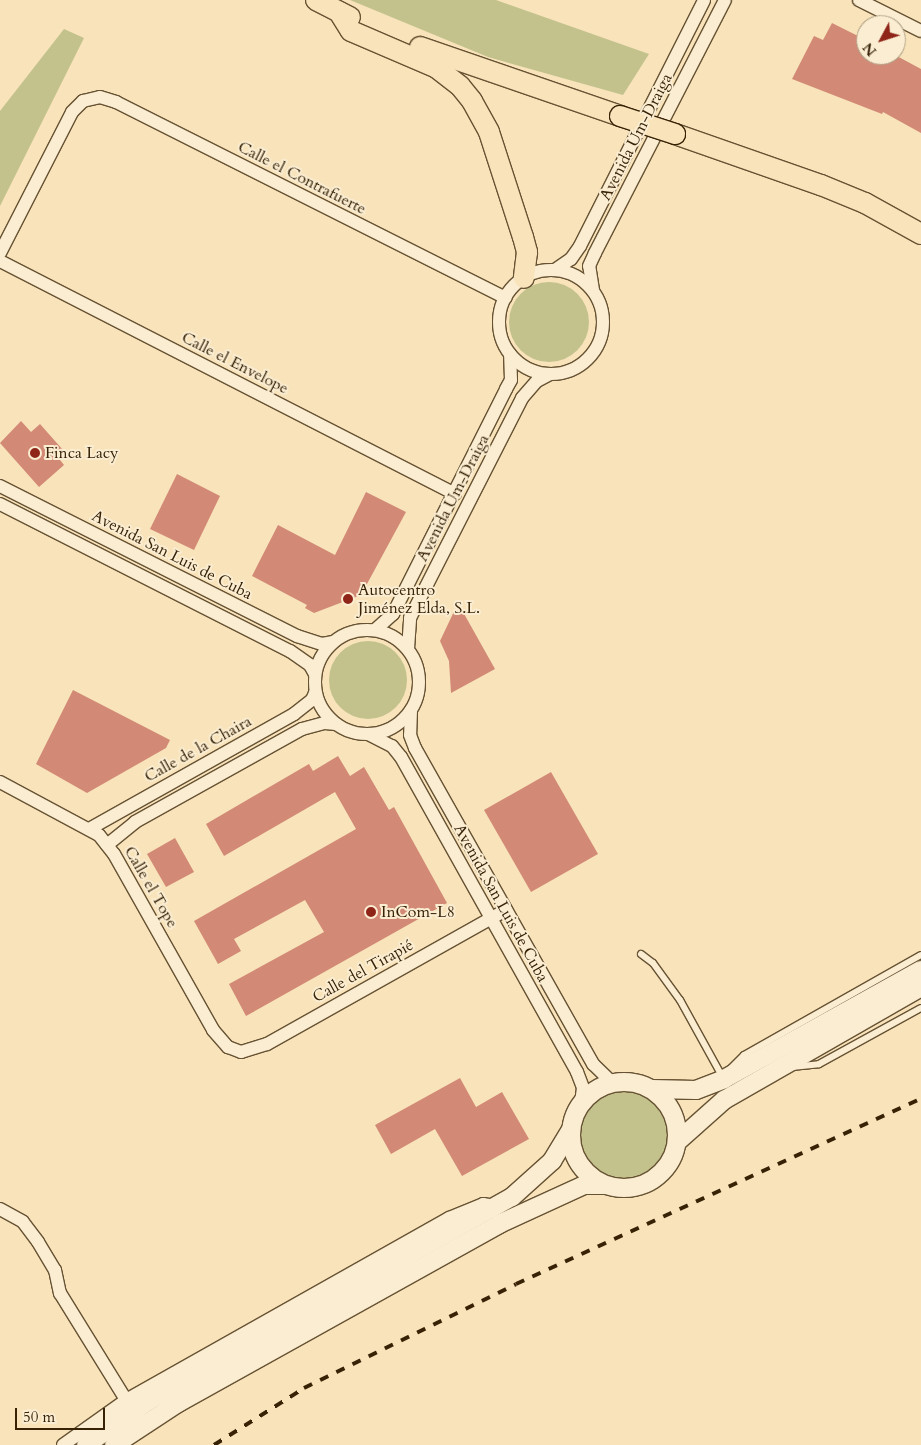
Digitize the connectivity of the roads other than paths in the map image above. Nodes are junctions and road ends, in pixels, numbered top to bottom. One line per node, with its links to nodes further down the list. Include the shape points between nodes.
1 (316, 0): 5 (main road)
2 (704, 0): 10 (street, Avenida Um-Draiga, via 580,246)
3 (725, 0): 12 (street, Avenida Um-Draiga, via 589,266)
4 (859, 0): 6 (street)
5 (338, 12): 7 (main road, bridge, via 387,35 476,68 821,185 865,203); 11 (main road, via 351,31 437,68 460,86 472,101 489,132 523,237 527,252)
6 (921, 31)
7 (921, 234)
8 (0, 253): 13 (street, Calle el Contrafuerte, via 69,117 83,101 100,96)
9 (0, 261): 17 (street, Calle el Envelope)
10 (556, 270): 11 (street, via 539,271); 12 (street, via 579,278)
11 (524, 278): 13 (street)
12 (594, 292): 15 (street, via 603,325 597,347 572,370)
13 (505, 298): 14 (street, via 499,327)
14 (510, 354): 15 (street, via 528,369); 17 (street, Avenida Um-Draiga, via 511,380)
15 (550, 374): 21 (street, Avenida Um-Draiga, via 527,390 517,407 410,618)
16 (0, 486): 20 (street, Avenida San Luis de Cuba, via 297,636 322,644)
17 (455, 494): 19 (street, Avenida Um-Draiga, via 393,614)
18 (0, 504): 22 (street, Avenida San Luis de Cuba, via 290,651 310,665)
19 (375, 630): 20 (street, via 345,634); 21 (street, via 393,636)
20 (332, 642): 22 (street, via 318,662)
21 (408, 649): 24 (street, via 419,679)
22 (315, 674): 23 (street)
23 (315, 692): 25 (street, via 323,710); 28 (street, Calle de la Chaira, via 312,700 294,714)
24 (411, 710): 26 (street, via 385,731); 30 (street, Avenida San Luis de Cuba, via 410,735 415,748)
25 (336, 724): 26 (street, via 351,732); 29 (street, Calle de la Chaira, via 325,723 302,729 135,822)
26 (368, 734): 31 (street, Avenida San Luis de Cuba, via 392,746 400,757)
27 (0, 782): 28 (street, Calle el Tope)
28 (91, 828): 29 (street, Calle el Tope)
29 (107, 844): 37 (street, Calle el Tope, via 213,1030)
30 (506, 910): 31 (street, Calle del Tirapié); 40 (street, Avenida San Luis de Cuba, via 593,1064)
31 (491, 918): 37 (street, Calle del Tirapié, via 257,1049); 42 (street, Avenida San Luis de Cuba, via 577,1072 583,1088)
32 (641, 954): 39 (lane, via 653,963 680,1000)
33 (921, 955): 39 (lane, via 744,1055)
34 (921, 970): 39 (street)
35 (921, 987): 38 (street)
36 (921, 1008): 38 (lane, via 819,1064)
37 (234, 1050)
38 (776, 1069): 44 (street, via 713,1108)
39 (724, 1079): 41 (street, via 696,1090)
40 (613, 1083): 41 (street, via 626,1082); 42 (street, via 601,1087)
41 (652, 1089): 44 (street, via 672,1112)
42 (581, 1103): 43 (street)
43 (571, 1129): 45 (street, via 575,1156 582,1168); 46 (street, via 539,1175)
44 (678, 1141): 45 (street, via 671,1161 658,1178 632,1189)
45 (604, 1185): 51 (street, via 584,1185 498,1224 178,1403)
46 (498, 1206): 48 (street, via 483,1204 449,1218); 50 (street, via 150,1400)
47 (0, 1209): 48 (street, via 23,1222 38,1242 55,1270 60,1293)
48 (126, 1400): 49 (street)
49 (63, 1445)
50 (86, 1445)
51 (114, 1445)

